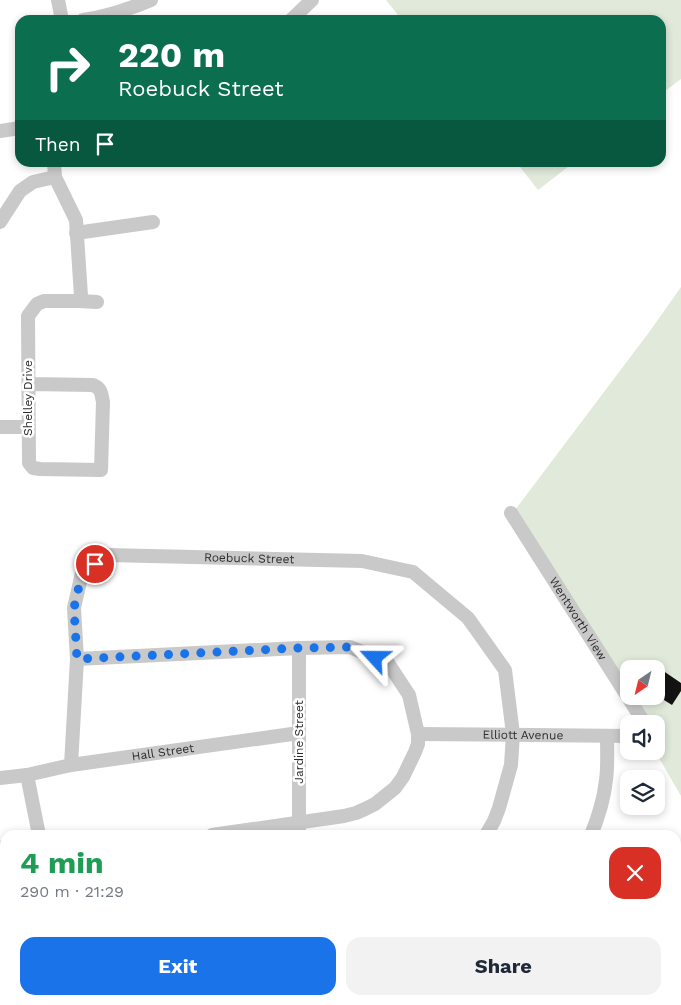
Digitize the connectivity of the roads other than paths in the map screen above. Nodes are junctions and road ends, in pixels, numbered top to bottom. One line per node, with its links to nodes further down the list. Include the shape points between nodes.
1 (58, 0): 4 (street)
2 (151, 0): 5 (street)
3 (312, 0): 6 (street)
4 (61, 15)
5 (108, 15)
6 (296, 15)
7 (15, 129): 8 (street)
8 (0, 131)
9 (54, 167): 10 (street)
10 (55, 177): 11 (street, via 32,182 20,191); 13 (street, via 76,220)
11 (0, 222)
12 (153, 222): 13 (street)
13 (76, 233): 14 (street)
14 (79, 301): 15 (street, Shelley Drive); 16 (street, Shelley Drive, via 44,301 37,304 28,316)
15 (97, 302)
16 (29, 384): 18 (street, Shelley Drive); 18 (street, Shelley Drive, via 93,385 99,382 103,402 102,470 33,468 29,463)
17 (0, 427): 18 (street)
18 (28, 428)
19 (511, 513): 22 (street, Wentworth View)
20 (299, 648): 21 (street); 23 (street, Jardine Street); 24 (street, via 350,647 388,663 409,695)
21 (77, 659): 25 (street, Roebuck Street, via 74,608 82,573 108,555 362,561 413,572 468,618 505,670); 28 (street, Roebuck Street)
22 (639, 715)
23 (299, 733): 28 (street, Hall Street); 31 (street, Jardine Street)
24 (418, 734): 25 (street, Elliott Avenue); 31 (street, via 418,744 403,777 375,804 356,813)
25 (513, 734): 26 (street, Elliott Avenue); 34 (street, Roebuck Street, via 511,765)
26 (607, 736): 27 (street, Elliott Avenue); 35 (street, via 606,782)
27 (620, 736)
28 (71, 764): 29 (street, Hall Street)
29 (27, 775): 30 (street, Hall Street); 32 (street)
30 (0, 778)
31 (299, 829): 33 (street)
32 (38, 830)
33 (284, 830)
34 (489, 830)
35 (593, 830)

